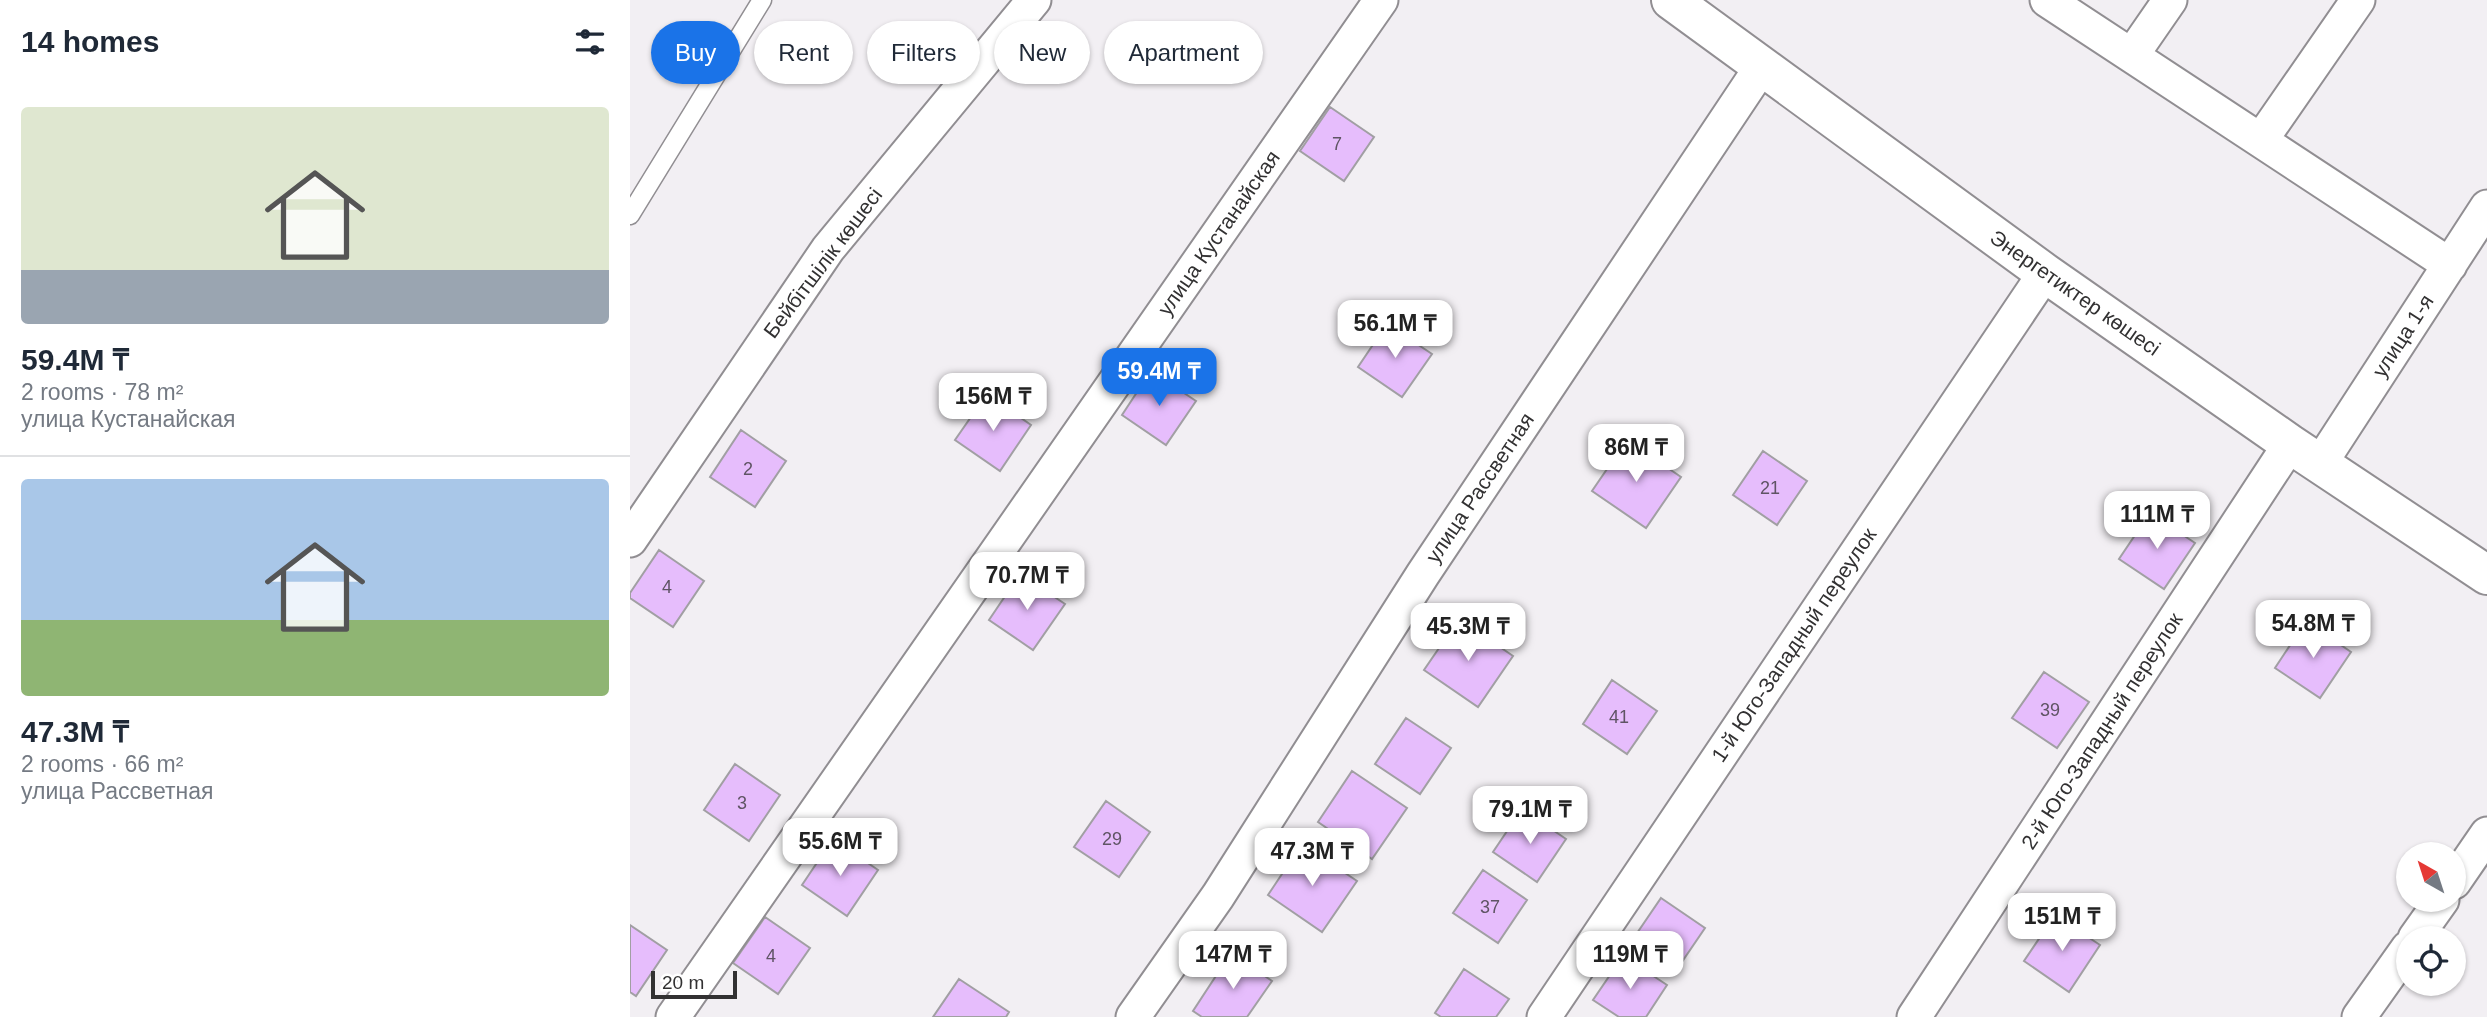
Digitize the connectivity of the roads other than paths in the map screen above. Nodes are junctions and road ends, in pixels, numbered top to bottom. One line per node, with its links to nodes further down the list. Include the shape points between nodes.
1 (762, 0): 12 (lane)
2 (1034, 0): 16 (street, Бейбітшілік көшесі, via 828,249)
3 (1381, 0): 21 (street, улица Кустанайская)
4 (1671, 0): 9 (main road, Энергетиктер көшесі)
5 (2047, 0): 8 (street)
6 (2169, 0): 8 (street)
7 (2358, 0): 10 (street)
8 (2132, 55): 10 (street)
9 (1762, 66): 14 (main road, Энергетиктер көшесі); 22 (street, улица Рассветная, via 1423,574 1218,896)
10 (2261, 140): 13 (street)
11 (2487, 207): 13 (street, улица 1-я)
12 (630, 215)
13 (2450, 265): 15 (street, улица 1-я)
14 (2045, 274): 15 (main road, Энергетиктер көшесі); 23 (street, 1-й Юго-Западный переулок)
15 (2305, 454): 17 (main road, Энергетиктер көшесі); 24 (street, 2-й Юго-Западный переулок)
16 (630, 540)
17 (2487, 575)
18 (2487, 834): 19 (street)
19 (2466, 865)
20 (2396, 965): 25 (street)
21 (673, 1017)
22 (1133, 1017)
23 (1544, 1017)
24 (1914, 1017)
25 (2360, 1017)

